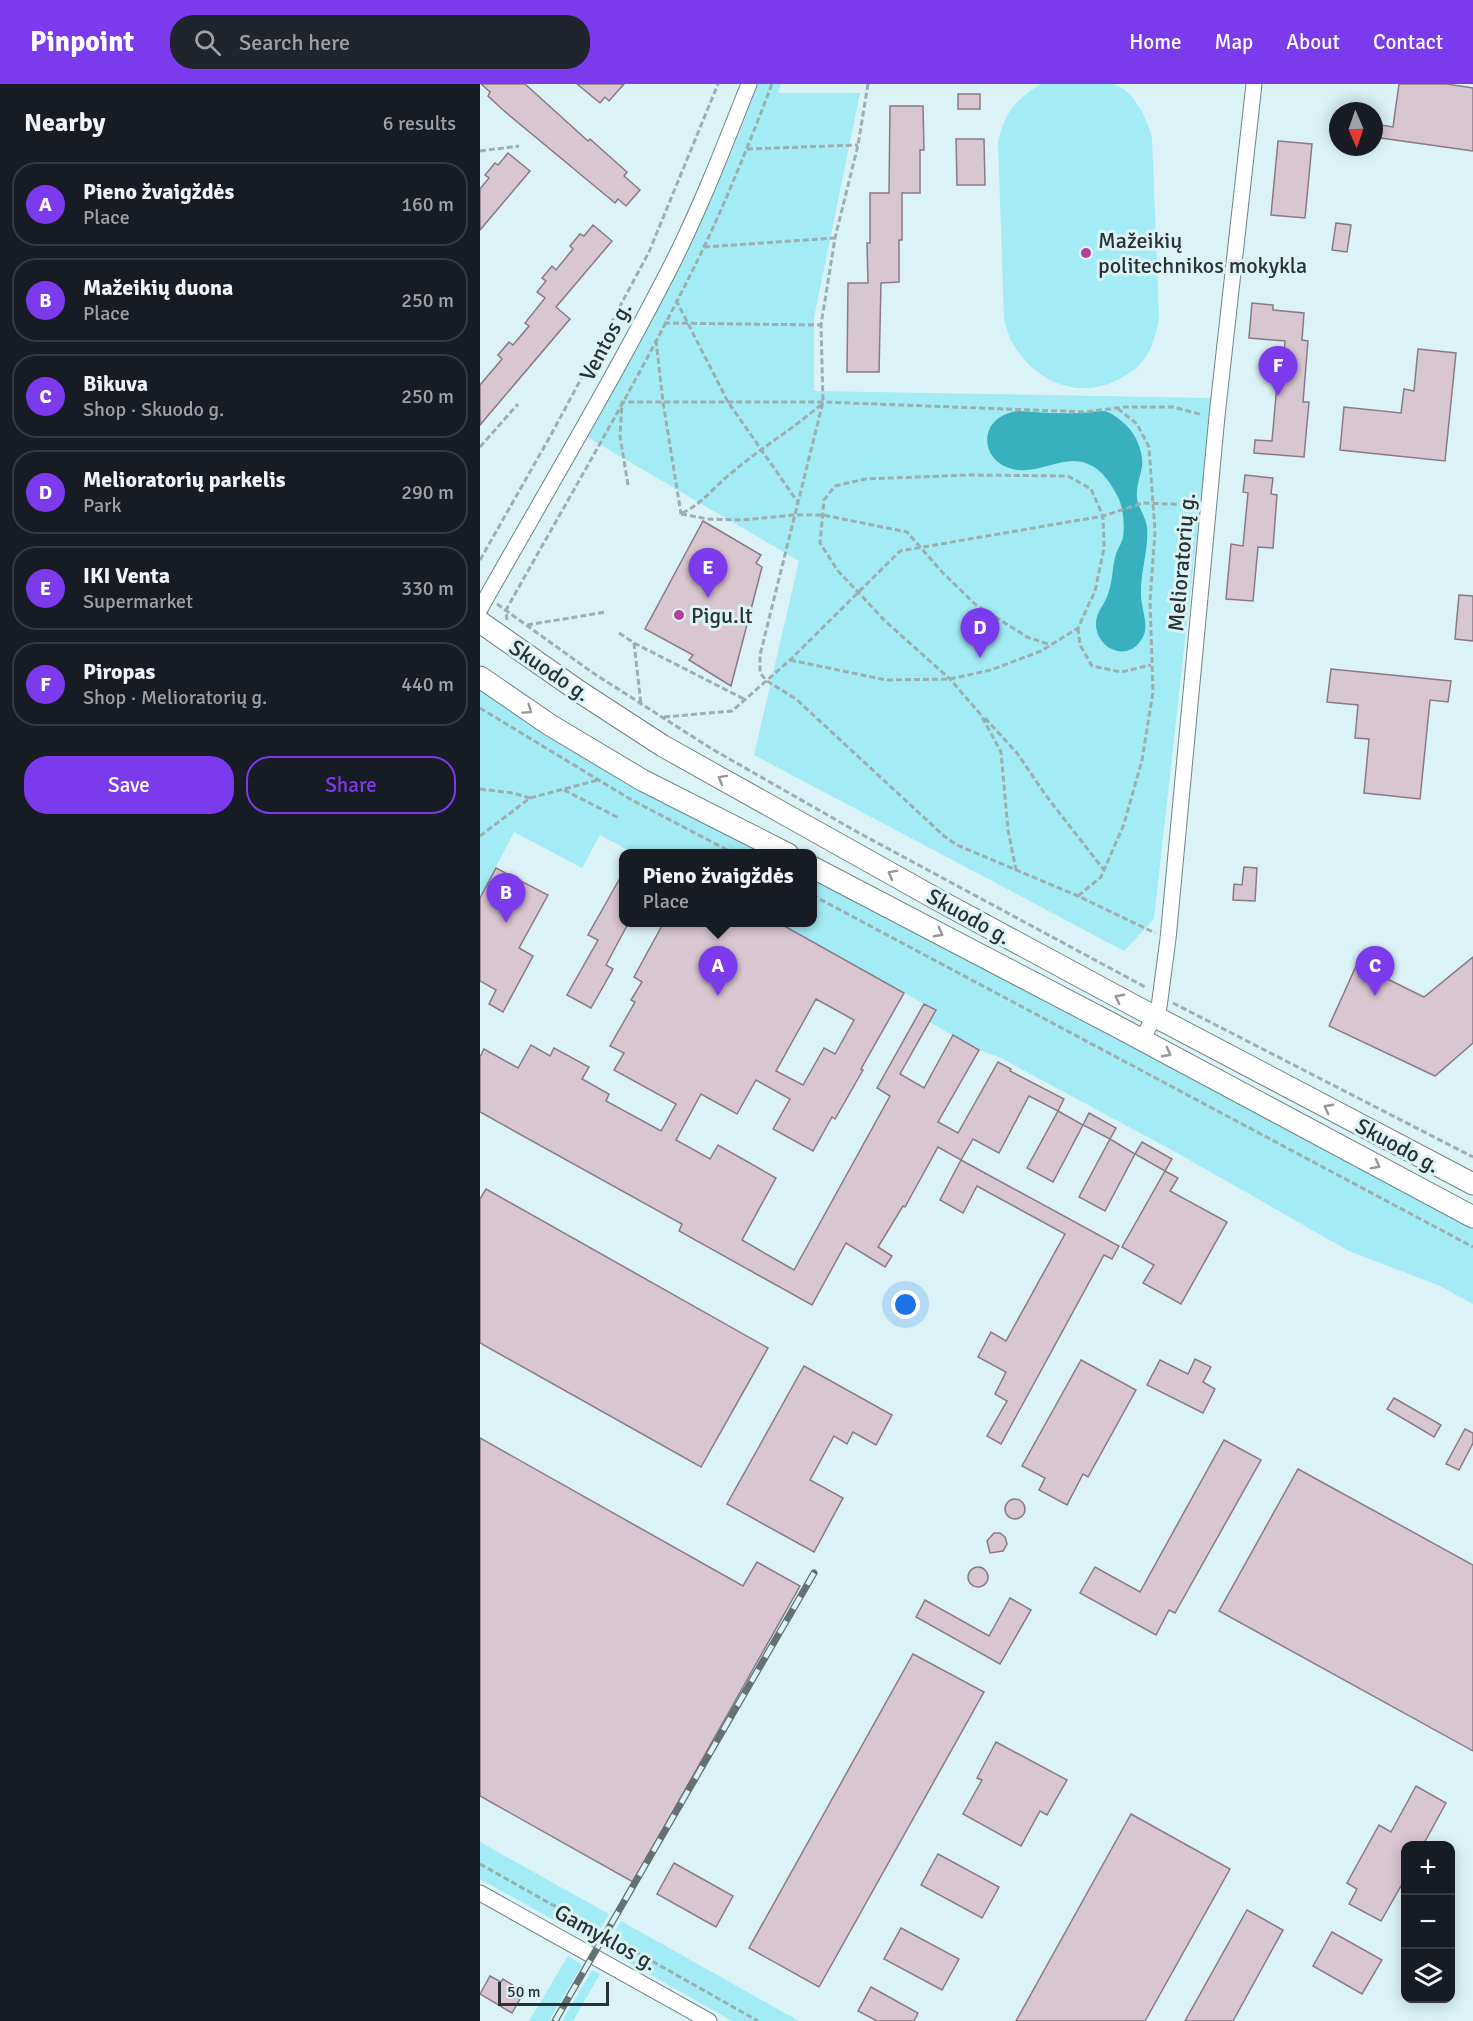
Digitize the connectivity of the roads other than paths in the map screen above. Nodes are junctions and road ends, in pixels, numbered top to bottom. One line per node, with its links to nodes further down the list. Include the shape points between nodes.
1 (749, 84): 3 (street, Ventos g., via 669,270 572,450)
2 (1254, 84): 8 (street, Melioratorių g., via 1217,416 1168,939)
3 (483, 603)
4 (480, 622): 8 (main road, Skuodo g., one-way to 4, via 940,901 663,746)
5 (480, 677): 6 (main road, Skuodo g., one-way to 6, via 623,768)
6 (778, 849)
7 (817, 869): 9 (main road, Skuodo g., one-way to 9)
8 (1157, 1006): 9 (street, Melioratorių g.); 10 (main road, Skuodo g., one-way to 8)
9 (1142, 1040): 11 (main road, Skuodo g., one-way to 11)
10 (1473, 1184)
11 (1473, 1217)
12 (480, 1893): 13 (street, Gamyklos g.)
13 (710, 2021)

